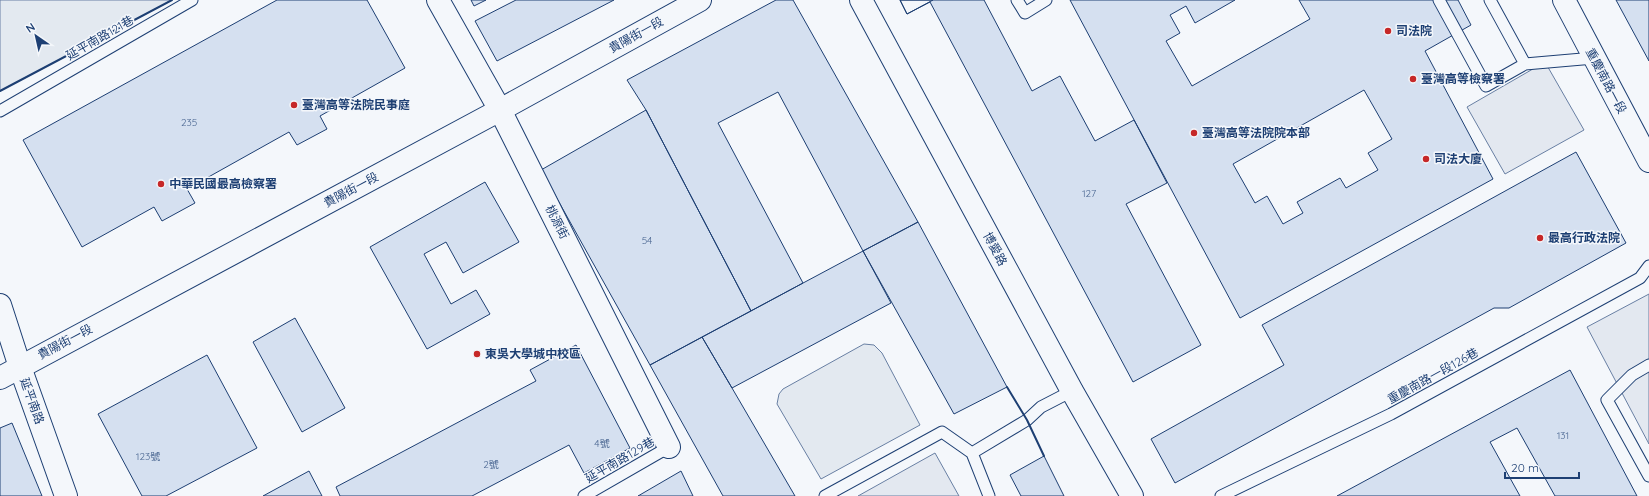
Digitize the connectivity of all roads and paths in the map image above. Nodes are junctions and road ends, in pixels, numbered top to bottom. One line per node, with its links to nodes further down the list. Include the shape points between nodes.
1 (192, 0): 13 (lane, 延平南路121巷)
2 (438, 0): 12 (street, 桃源街)
3 (700, 0): 12 (street, 貴陽街一段)
4 (861, 0): 20 (street, 博愛路)
5 (1017, 0): 6 (lane, via 1025,13)
6 (1046, 0)
7 (1439, 0): 11 (lane, via 1486,86)
8 (1490, 0): 11 (lane)
9 (1564, 0): 10 (street, 重慶南路一段)
10 (1594, 58): 11 (lane); 14 (street, 重慶南路一段)
11 (1525, 64)
12 (500, 110): 18 (street, 貴陽街一段); 21 (street, 桃源街)
13 (0, 111)
14 (1649, 161)
15 (1649, 266): 29 (lane, 重慶南路一段126巷, via 1640,278 1391,414)
16 (0, 305): 18 (street, 延平南路)
17 (1649, 365): 23 (lane, via 1632,375 1607,400)
18 (20, 366): 19 (street, 貴陽街一段); 24 (street, 延平南路)
19 (0, 378)
20 (1072, 391): 22 (lane, via 1041,407 1027,420); 28 (street, 博愛路)
21 (669, 447): 25 (lane, 延平南路129巷)
22 (972, 453): 26 (lane, via 942,432); 27 (lane)
23 (1649, 476)
24 (66, 496)
25 (584, 496)
26 (825, 496)
27 (990, 496)
28 (1132, 496)
29 (1222, 496)

